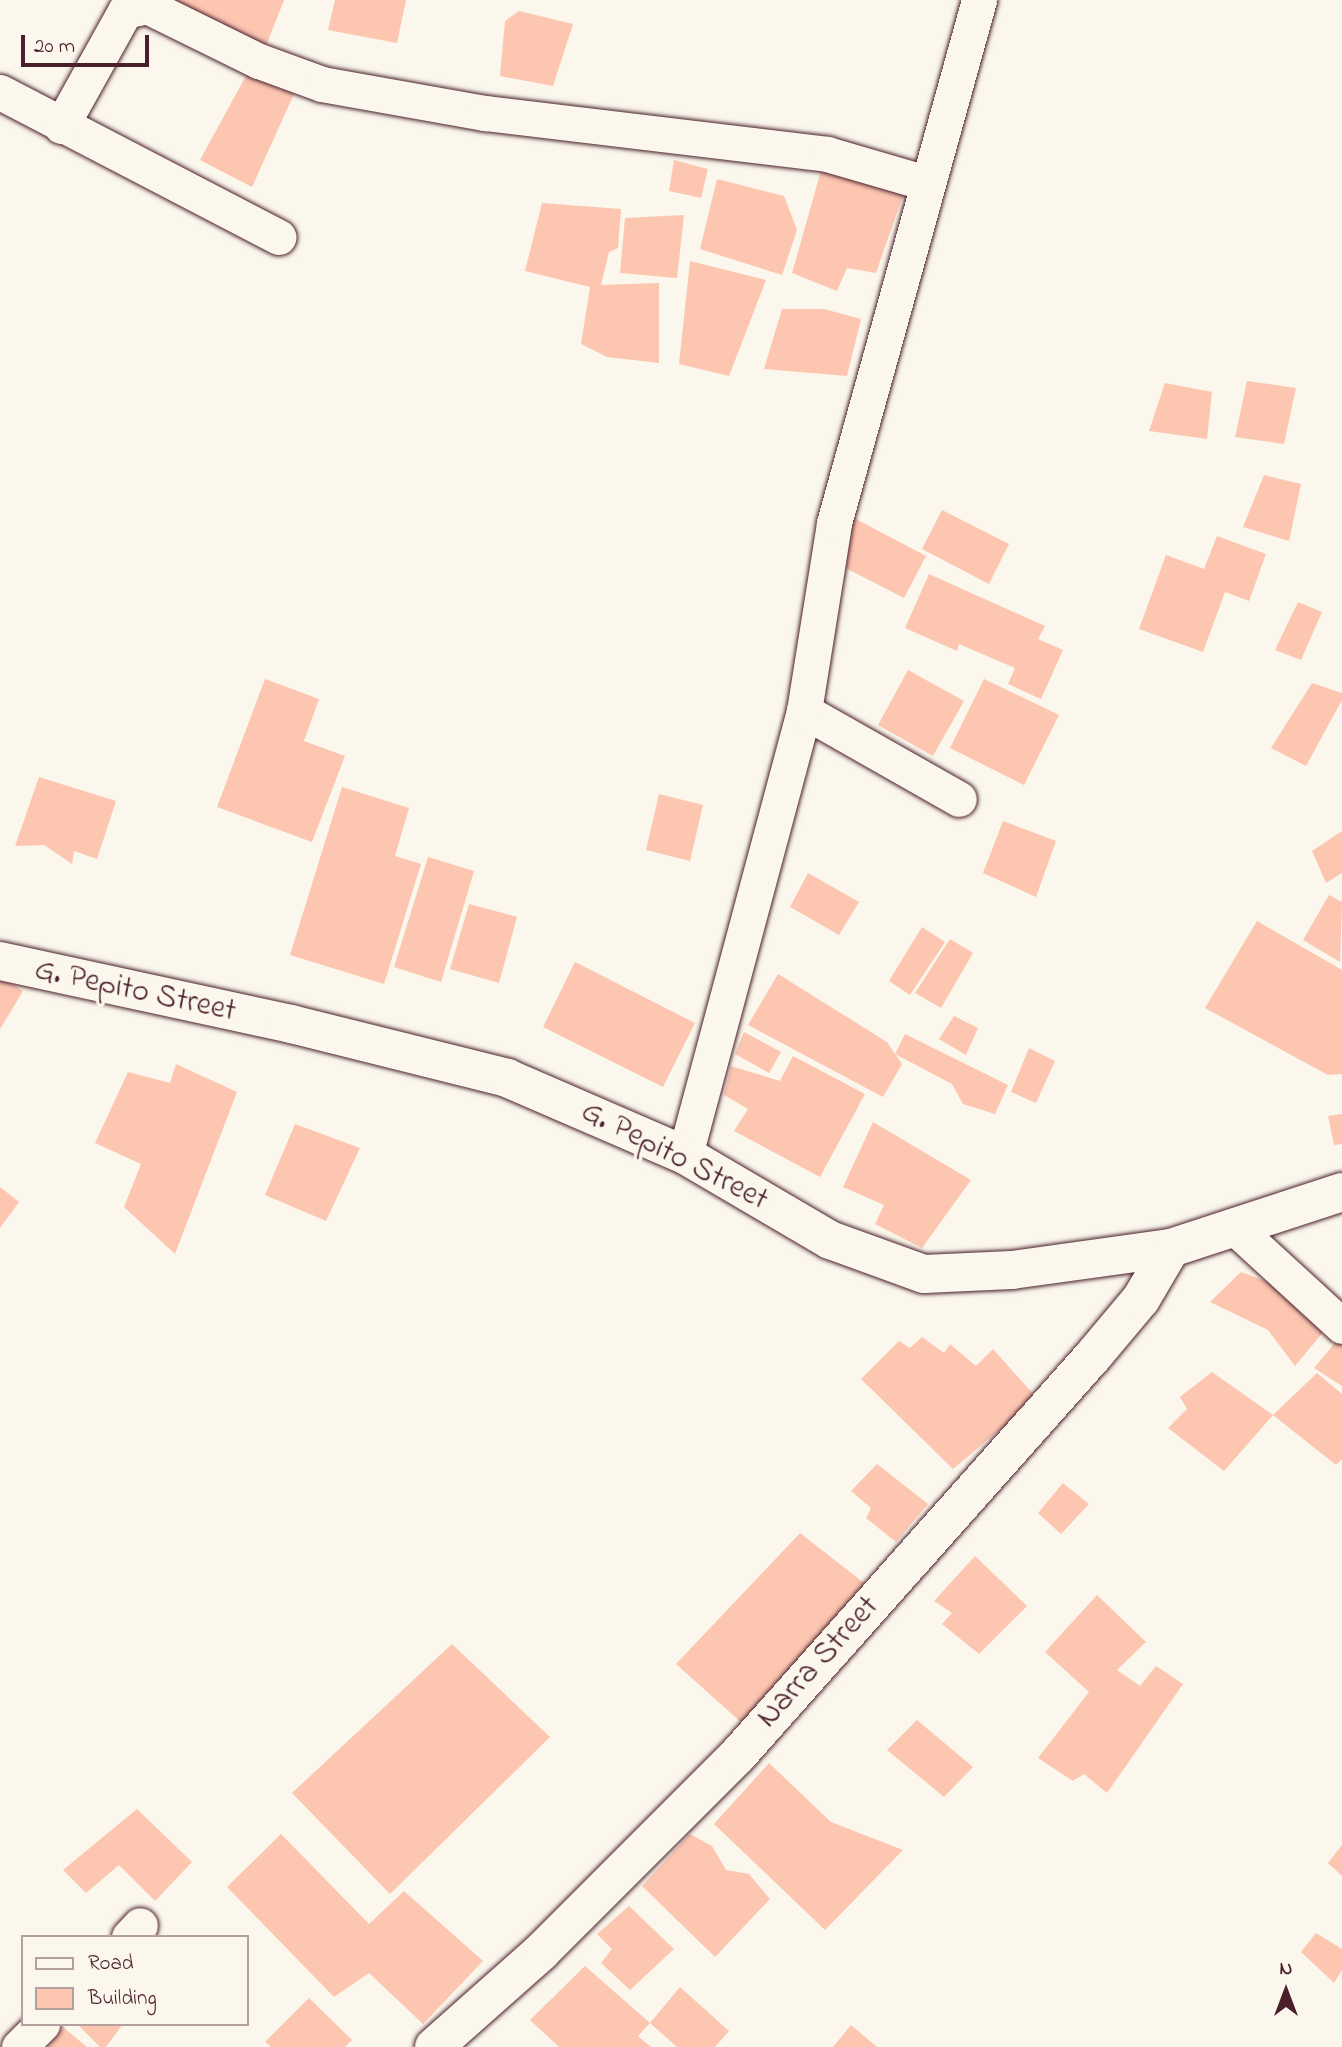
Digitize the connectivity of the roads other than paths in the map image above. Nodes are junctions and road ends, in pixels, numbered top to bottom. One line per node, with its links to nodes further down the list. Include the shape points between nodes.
1 (979, 0): 4 (street)
2 (0, 92): 3 (street)
3 (61, 126): 4 (street, via 125,11 147,6 259,61 322,84 485,113 827,154); 5 (street)
4 (926, 183): 6 (street, via 834,523)
5 (279, 237)
6 (804, 711): 7 (street); 9 (street)
7 (959, 799)
8 (0, 961): 9 (street, G. Pepito Street, via 507,1077)
9 (685, 1155): 12 (street, G. Pepito Street, via 830,1240 924,1274 1012,1270)
10 (1342, 1192): 11 (street, G. Pepito Street)
11 (1233, 1226): 12 (street, G. Pepito Street); 13 (street)
12 (1171, 1248): 16 (street, Narra Street, via 1141,1299 1094,1355 738,1755 541,1952)
13 (1342, 1326)
14 (40, 2026): 15 (street)
15 (19, 2047)
16 (434, 2047)

